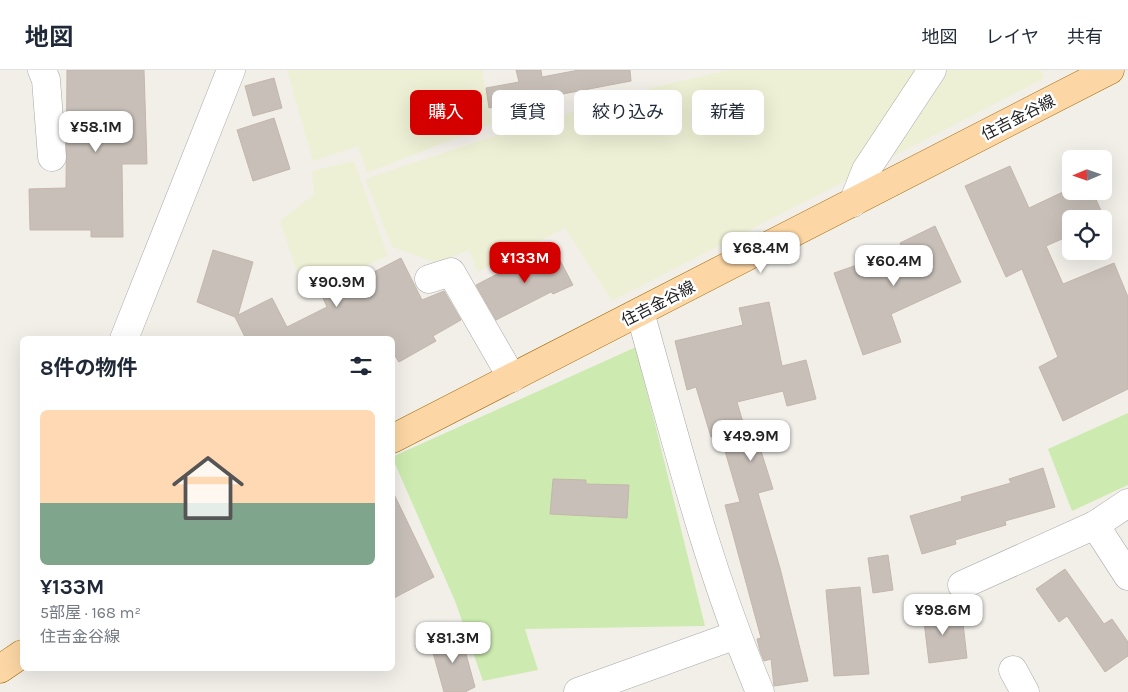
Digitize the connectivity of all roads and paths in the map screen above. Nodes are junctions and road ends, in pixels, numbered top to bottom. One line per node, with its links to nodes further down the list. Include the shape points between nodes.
1 (42, 70): 5 (street, via 46,80)
2 (231, 70): 9 (street)
3 (932, 70): 6 (street, via 866,170)
4 (1110, 70): 6 (main road, 住吉金谷線)
5 (52, 157)
6 (853, 203): 8 (main road, 住吉金谷線)
7 (429, 279): 10 (street, via 451,272)
8 (640, 312): 10 (main road, 住吉金谷線); 16 (street, via 689,489)
9 (125, 336)
10 (512, 378): 11 (main road, 住吉金谷線)
11 (395, 437)
12 (1128, 503): 13 (street)
13 (1094, 526): 14 (street); 15 (street)
14 (1128, 576)
15 (962, 585)
16 (736, 635): 19 (street); 20 (street)
17 (20, 655): 18 (main road)
18 (0, 670)
19 (578, 692)
20 (760, 692)

